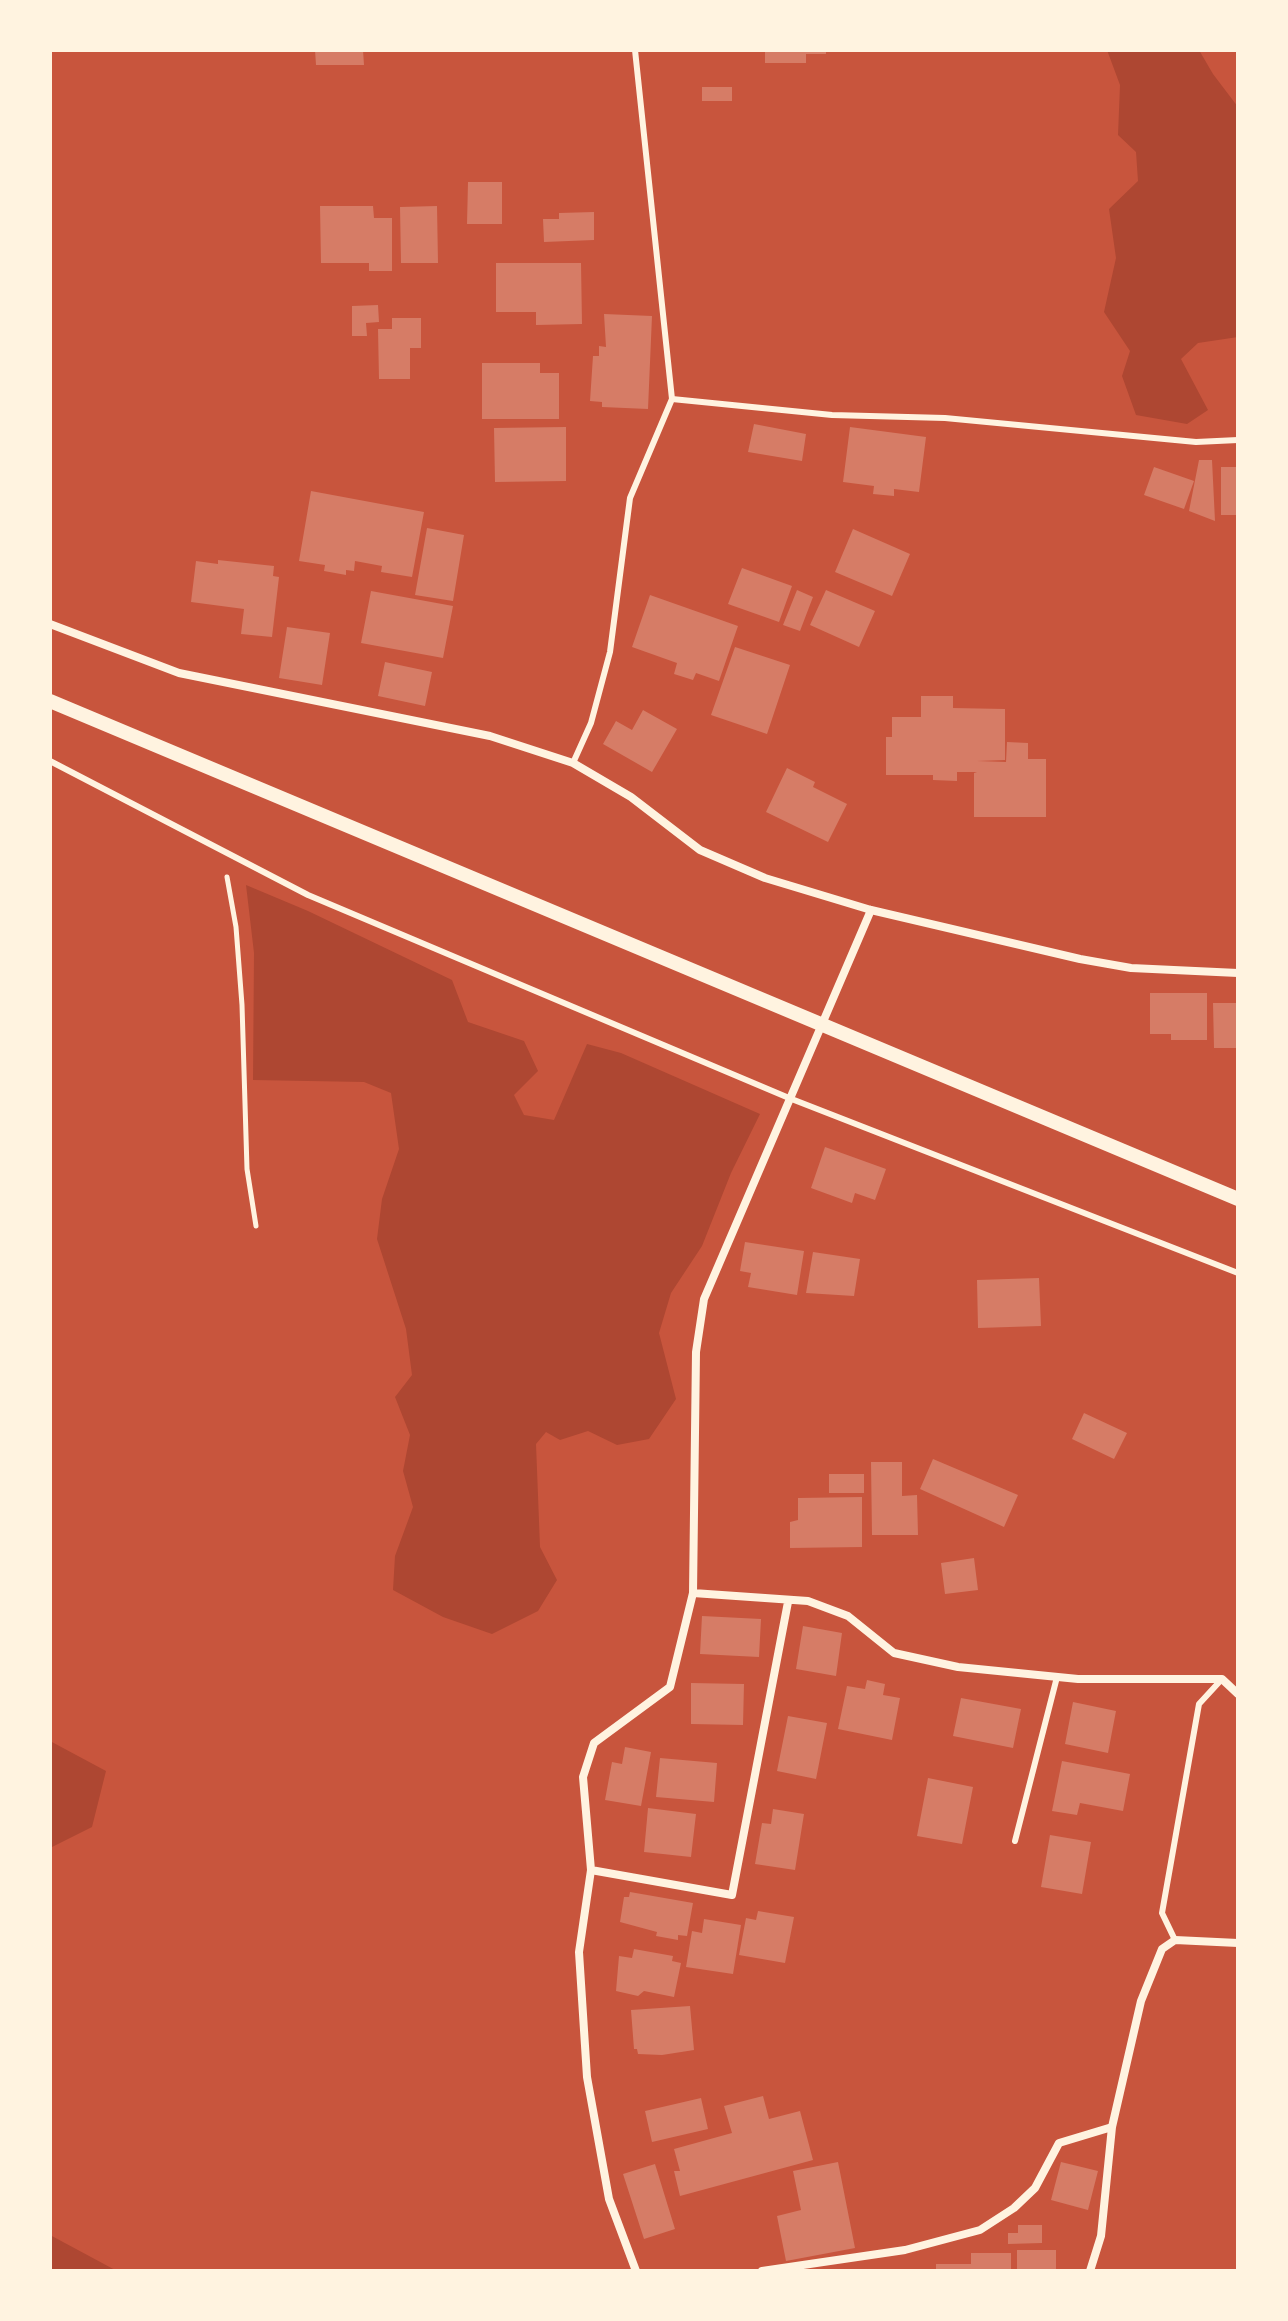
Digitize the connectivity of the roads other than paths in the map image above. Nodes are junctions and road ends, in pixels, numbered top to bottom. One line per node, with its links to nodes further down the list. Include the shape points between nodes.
1 (635, 50): 2 (lane)
2 (672, 399): 3 (lane, via 1196,442); 7 (lane, via 630,498 610,652 591,723)
3 (1238, 440)
4 (50, 624): 7 (street, via 179,673 490,736)
5 (50, 701): 11 (street)
6 (50, 761): 10 (lane, via 308,895)
7 (573, 763): 8 (street, via 631,797 700,850 765,878)
8 (871, 910): 9 (street, via 1131,968); 10 (street)
9 (1238, 973)
10 (789, 1098): 12 (lane); 13 (street, via 704,1299 696,1352)
11 (1238, 1199)
12 (1238, 1273)
13 (693, 1593): 14 (street); 19 (street, via 670,1687 594,1743 583,1777)
14 (788, 1602): 15 (street, via 808,1601 848,1616 894,1653 958,1667); 19 (street, via 732,1895)
15 (1057, 1677): 16 (street); 18 (lane)
16 (1222, 1679): 17 (street); 20 (lane, via 1199,1704 1162,1913)
17 (1238, 1694)
18 (1015, 1841)
19 (591, 1870): 23 (street, via 579,1952 587,2077 609,2199)
20 (1175, 1940): 21 (street); 22 (street, via 1162,1949 1141,2001)
21 (1238, 1943)
22 (1112, 2127): 24 (street, via 1059,2143 1035,2188 980,2230 905,2250); 25 (street, via 1101,2236)
23 (636, 2271)
24 (762, 2271)
25 (1090, 2271)

